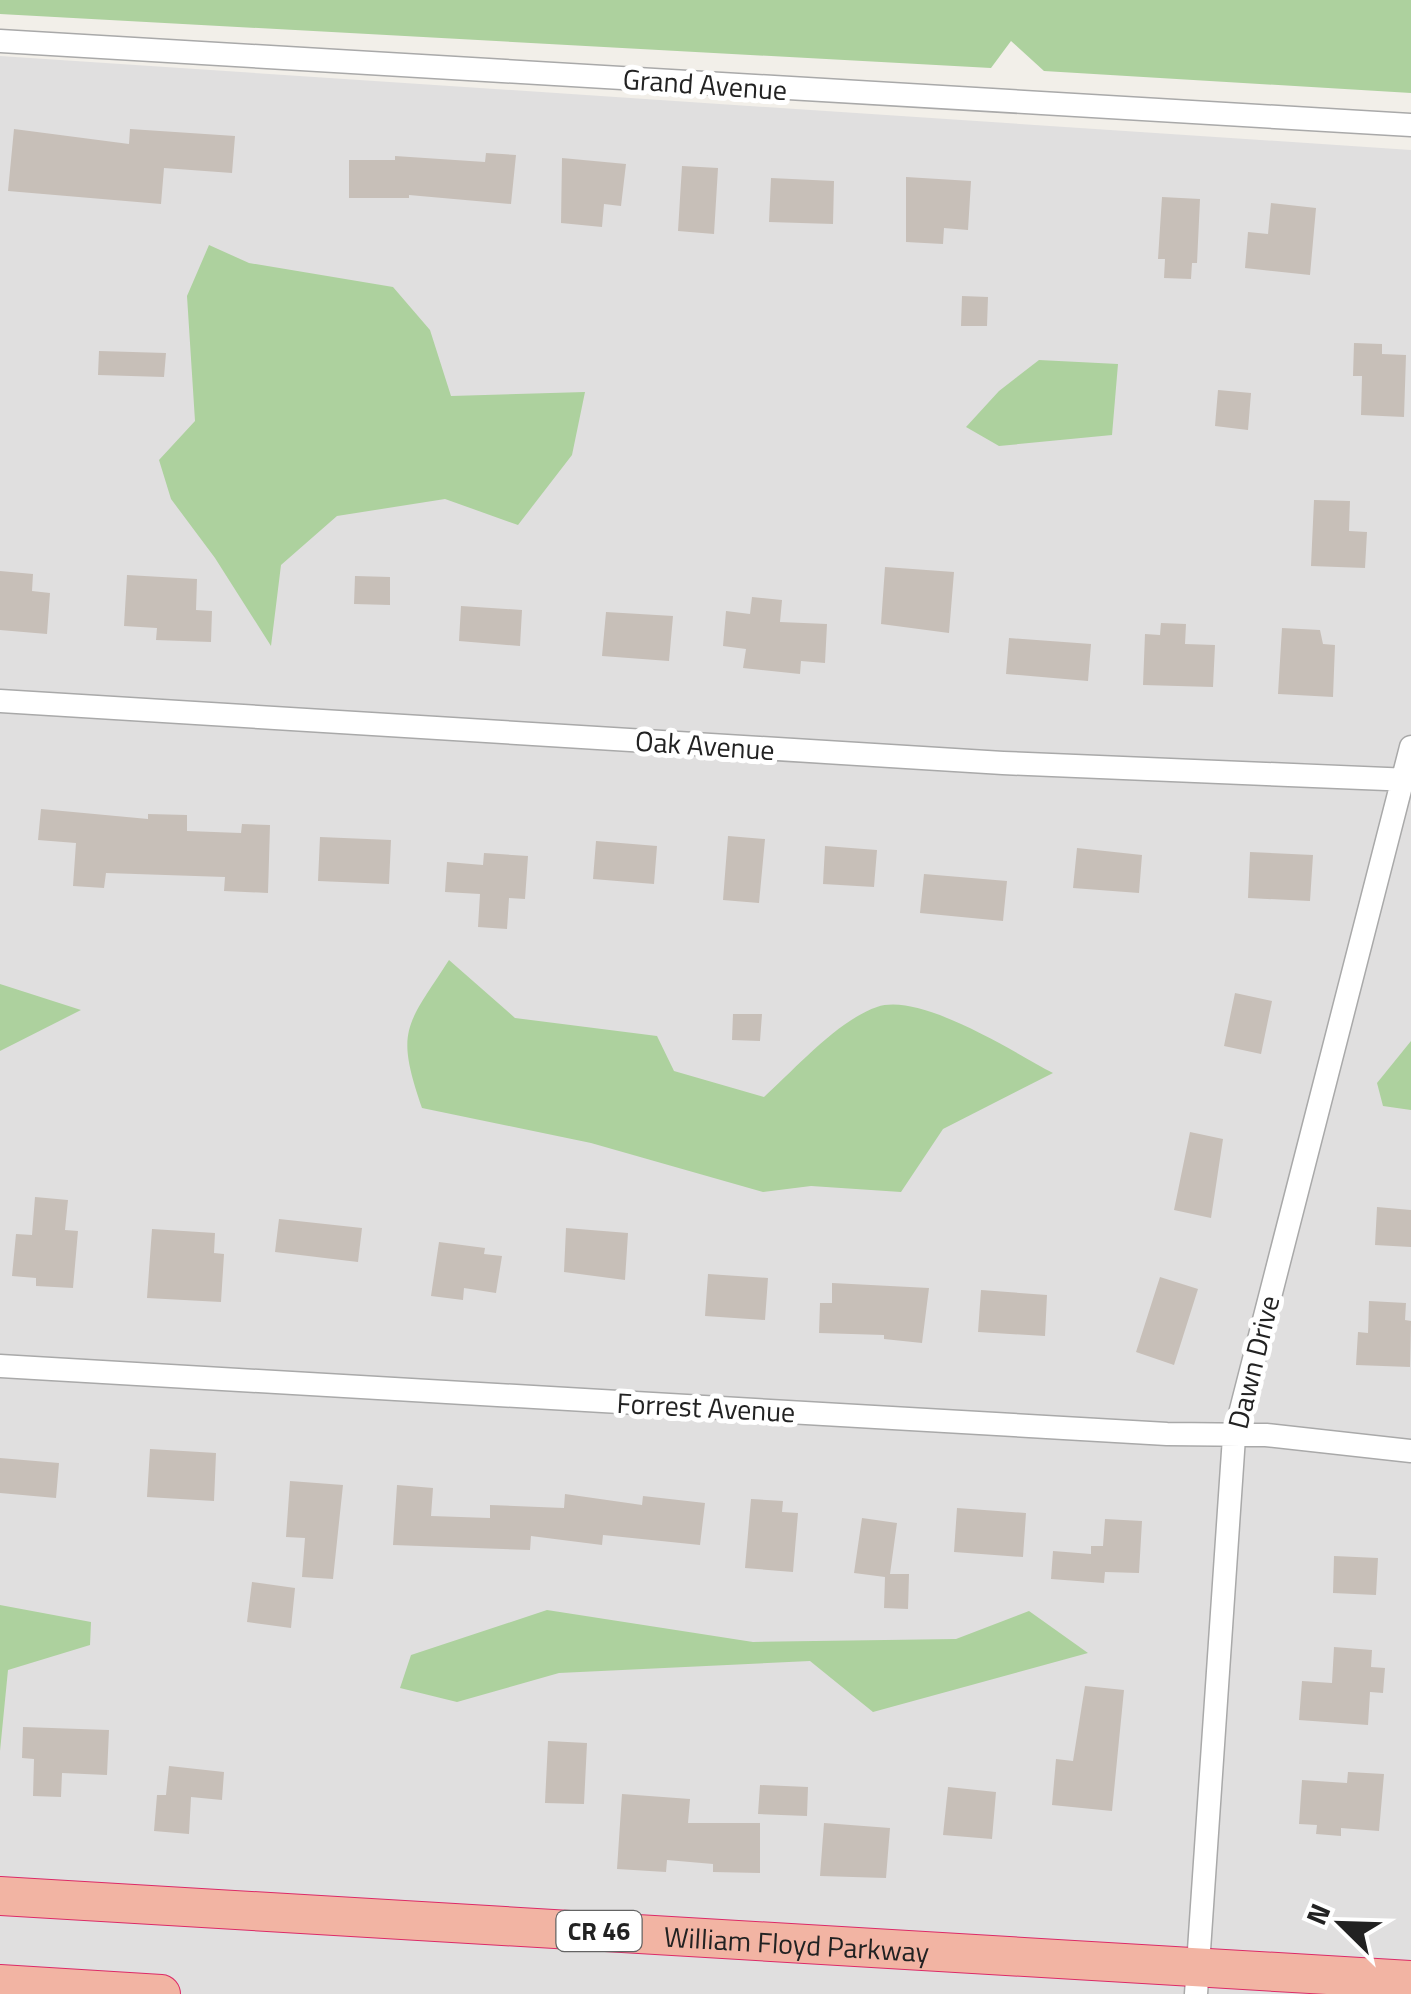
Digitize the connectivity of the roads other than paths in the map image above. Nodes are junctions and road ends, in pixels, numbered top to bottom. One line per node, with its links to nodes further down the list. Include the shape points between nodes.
1 (0, 41): 2 (street, Grand Avenue)
2 (1411, 125)
3 (0, 701): 5 (street, Oak Avenue, via 1003,763)
4 (1411, 747): 5 (street, Dawn Drive)
5 (1407, 780): 7 (street, Dawn Drive)
6 (0, 1366): 7 (street, Forrest Avenue)
7 (1234, 1438): 8 (street, Forrest Avenue, via 1266,1435); 11 (street, Dawn Drive)
8 (1411, 1451)
9 (0, 1896): 11 (highway, William Floyd Parkway / CR 46)
10 (1411, 1980): 11 (highway, William Floyd Parkway / CR 46)
11 (1197, 1981)
12 (0, 1984): 13 (highway)
13 (161, 1994)

